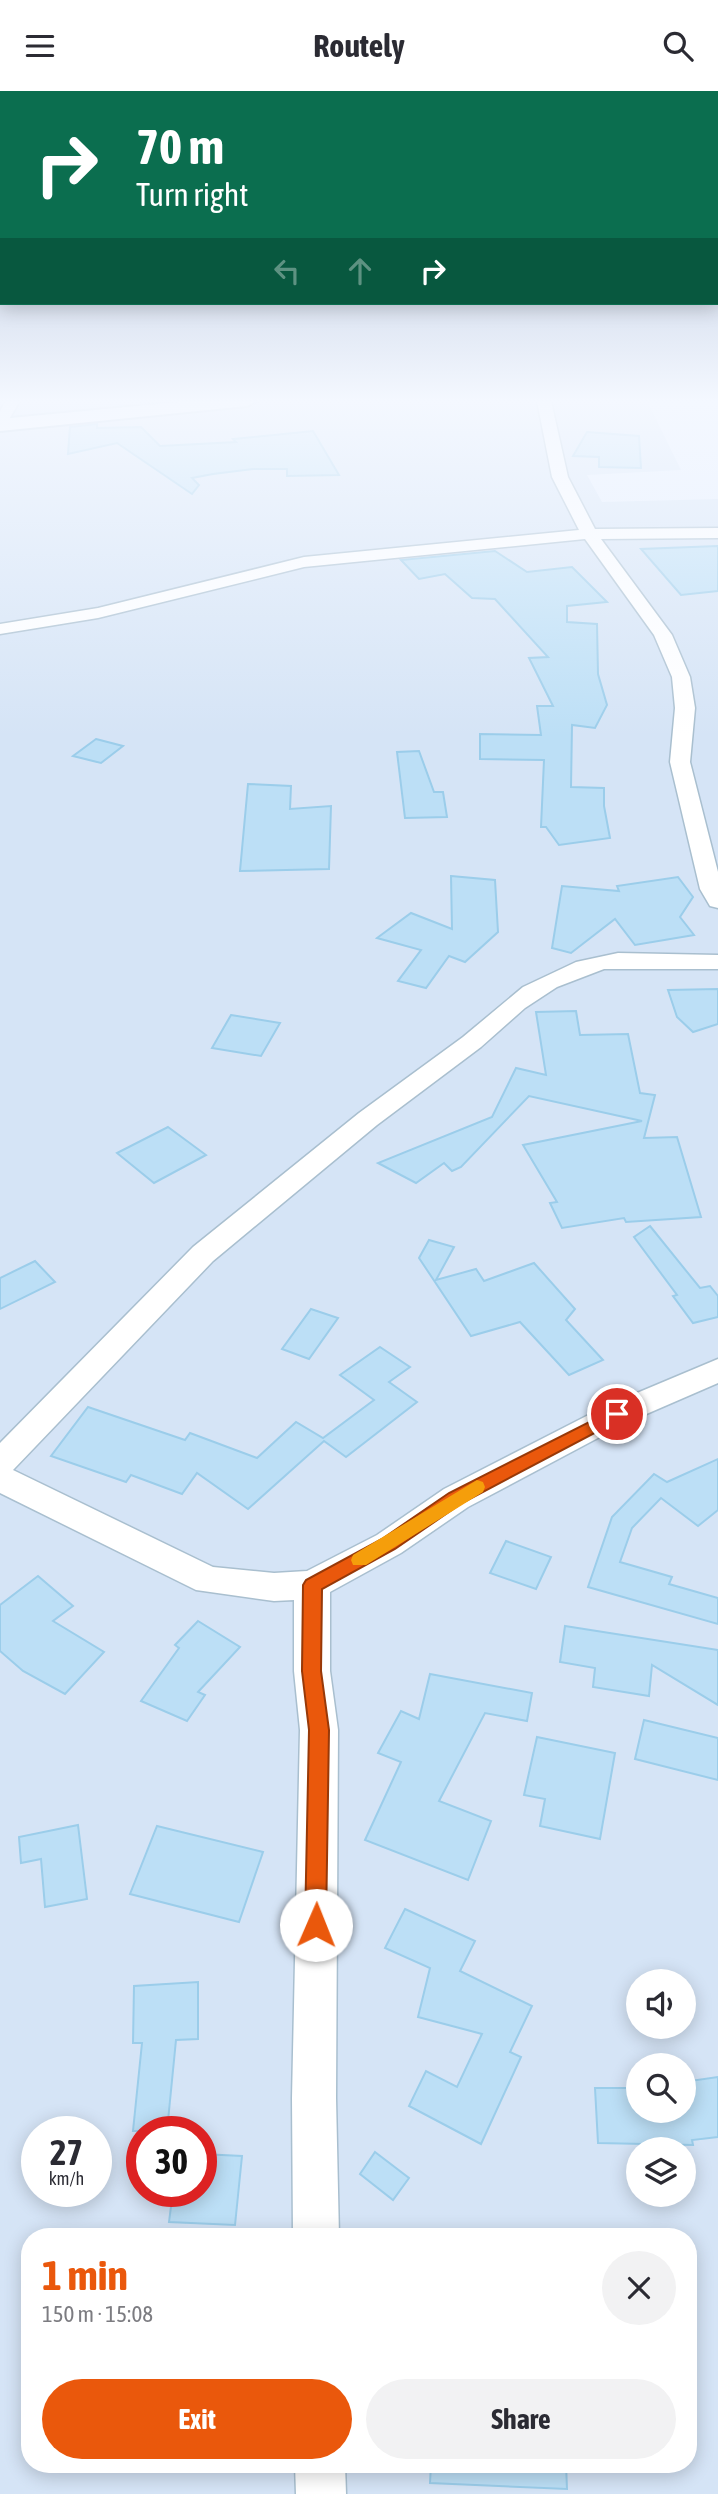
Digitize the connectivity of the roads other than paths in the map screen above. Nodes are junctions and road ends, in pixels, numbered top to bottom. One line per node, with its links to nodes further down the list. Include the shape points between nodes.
1 (578, 513): 3 (street)
2 (718, 533): 3 (street)
3 (589, 534): 4 (street, via 304,562 99,613); 5 (street, via 663,635 681,677 685,708 680,762 711,889)
4 (0, 629)
5 (718, 901)
6 (718, 962): 8 (street, via 605,962 541,985 213,1246)
7 (718, 1370): 10 (street, via 617,1414 456,1498 389,1544)
8 (0, 1463)
9 (0, 1478): 10 (street, via 208,1580 274,1587)
10 (312, 1585): 11 (street, via 312,1671 319,1730)
11 (316, 2228)
12 (320, 2473): 13 (street)
13 (321, 2494)

